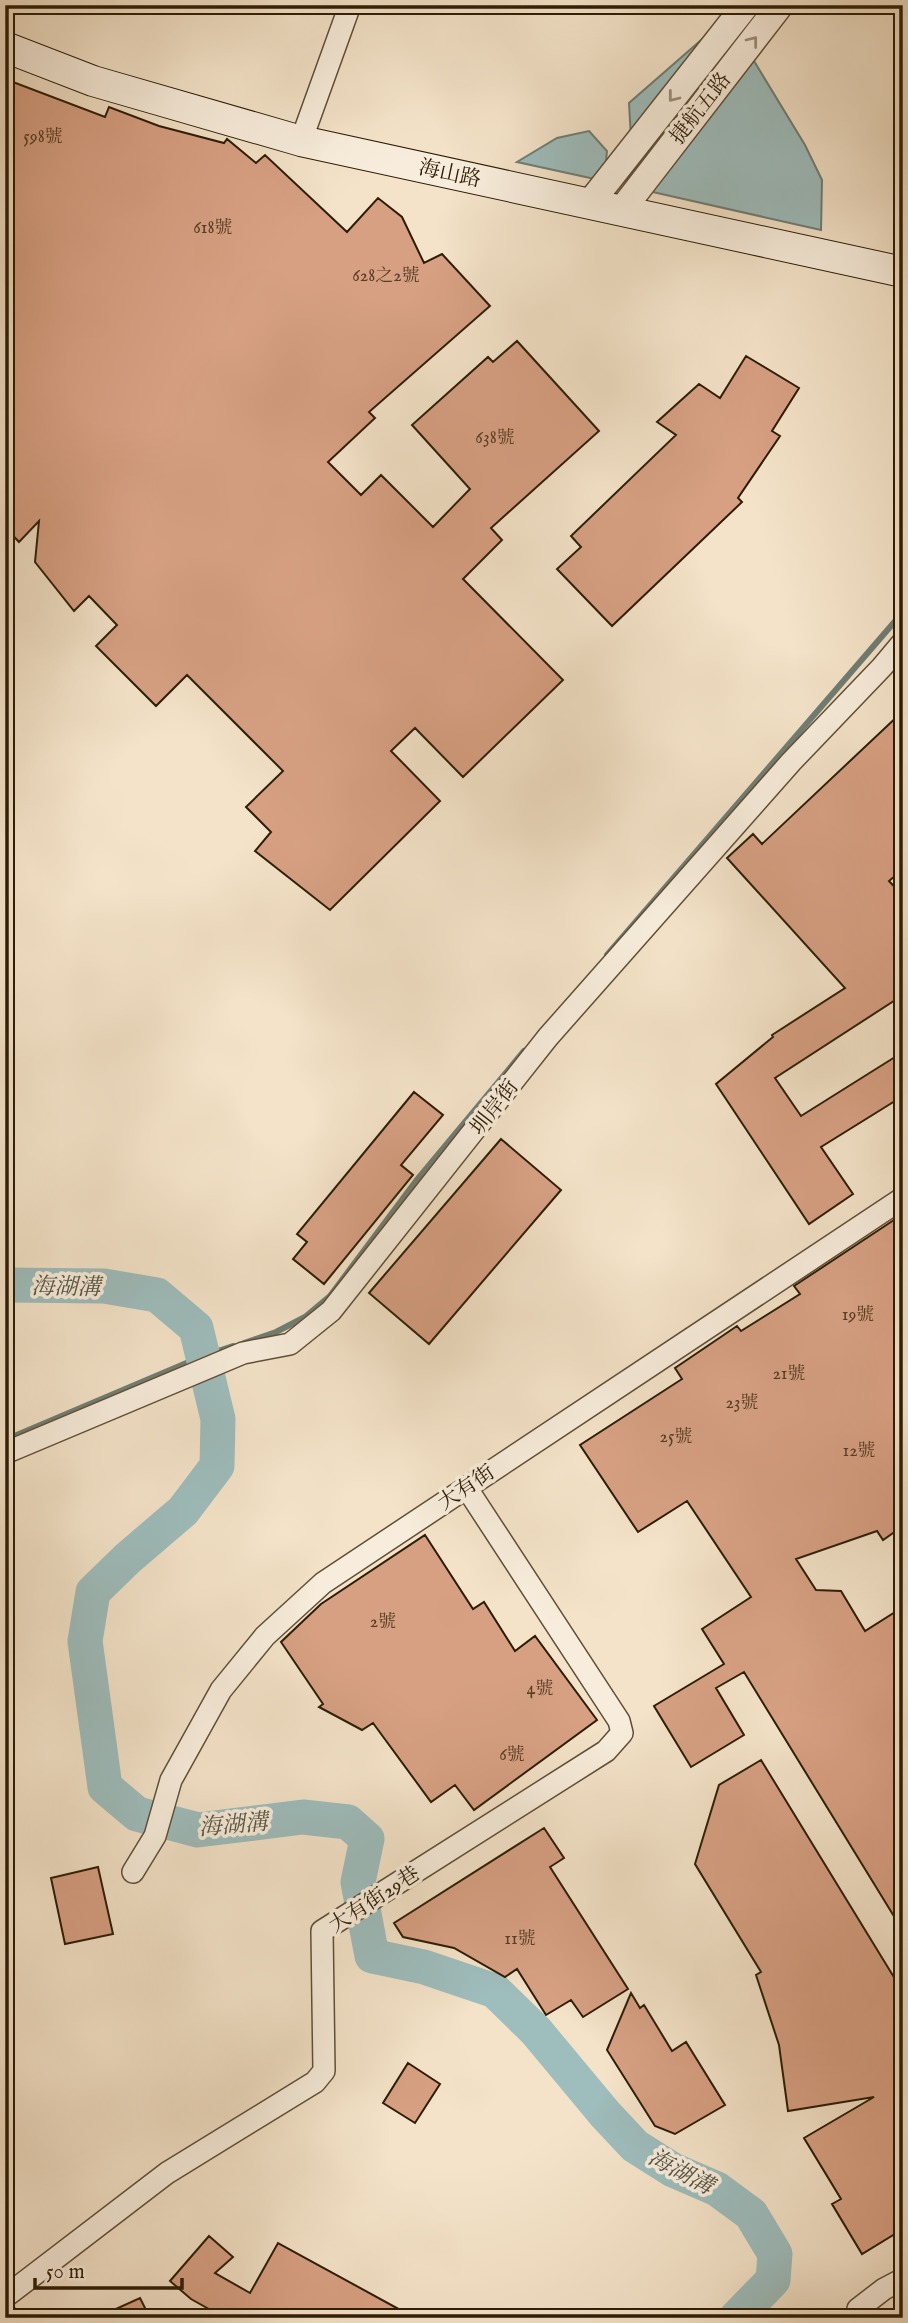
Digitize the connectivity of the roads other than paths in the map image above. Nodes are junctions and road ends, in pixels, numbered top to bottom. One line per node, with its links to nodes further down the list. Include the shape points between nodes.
1 (350, 5): 5 (street)
2 (746, 5): 6 (street, 捷航五路, one-way to 6)
3 (780, 5): 7 (street, 捷航五路, one-way to 3)
4 (5, 47): 5 (main road, 海山路, via 93,81)
5 (301, 141): 6 (main road, 海山路)
6 (590, 203): 7 (main road, 海山路)
7 (621, 211): 8 (main road, 海山路)
8 (903, 272)
9 (903, 642): 11 (street, 圳岸街, via 548,1037 331,1311 290,1343 243,1353)
10 (903, 1198): 12 (street, 大有街)
11 (5, 1453)
12 (466, 1487): 13 (street, 大有街, via 323,1583 265,1636 221,1690 172,1780 155,1836); 15 (street, 大有街29巷, via 619,1721 622,1733 606,1751 322,1931 324,2071 315,2082 167,2174)
13 (133, 1872)
14 (903, 2279): 16 (street, via 858,2309)
15 (5, 2297)
16 (856, 2318)

